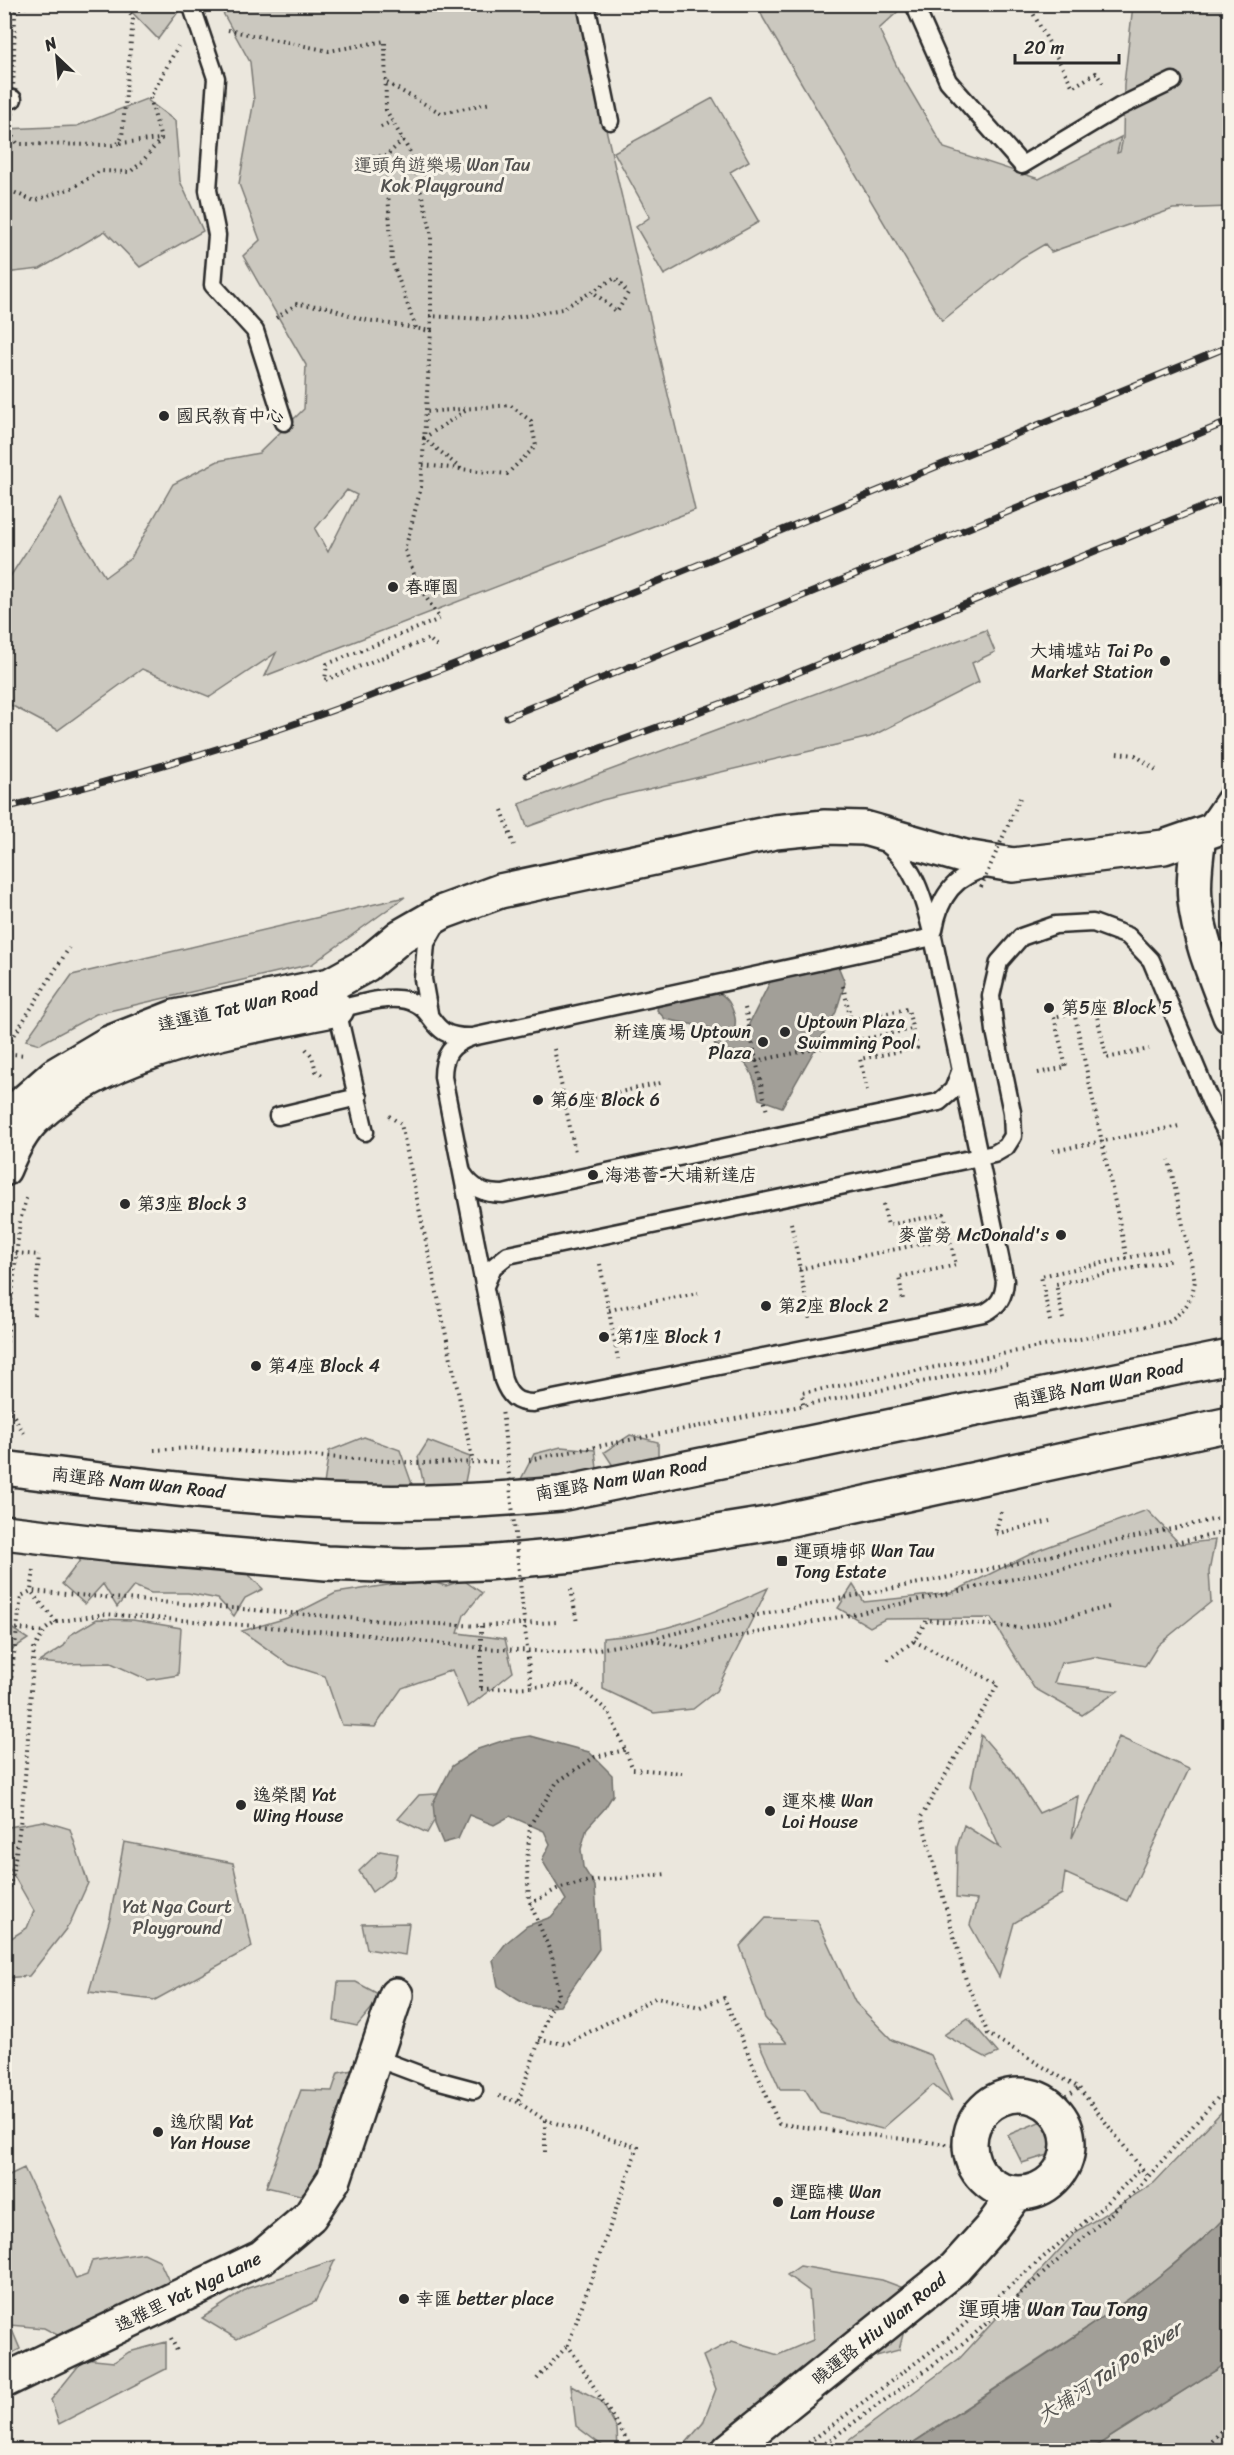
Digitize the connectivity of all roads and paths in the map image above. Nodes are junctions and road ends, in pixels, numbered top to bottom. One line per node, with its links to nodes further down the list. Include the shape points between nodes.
1 (191, 4): 5 (lane)
2 (590, 4): 13 (lane, via 587,9)
3 (914, 4): 11 (lane, via 948,81 1022,165)
4 (1028, 4): 11 (path, via 1073,87 1096,73)
5 (201, 33): 8 (path, via 216,27 329,51 385,41); 24 (lane, via 216,78 208,190 217,235 213,285)
6 (163, 73): 15 (path, via 150,98)
7 (1173, 81): 11 (lane)
8 (386, 83): 10 (path, via 441,113); 12 (path, via 386,110)
9 (9, 98): 17 (path, via 16,143); 17 (path, via 17,9 30,5 126,9 133,19)
10 (491, 103)
11 (1119, 107)
12 (392, 121): 14 (path); 16 (path)
13 (610, 121)
14 (381, 127)
15 (161, 139): 17 (path); 20 (path, via 130,172 99,171 74,187 34,201)
16 (403, 140): 19 (path); 22 (path, via 411,154 431,231)
17 (119, 143)
18 (367, 156): 19 (path)
19 (386, 156): 23 (path, via 392,261)
20 (4, 188)
21 (592, 291): 21 (path, via 615,278 628,293 617,312); 22 (path, via 562,309 503,320)
22 (429, 315): 25 (path)
23 (416, 328): 24 (path, via 297,304); 25 (path)
24 (255, 331): 28 (lane)
25 (430, 331): 27 (path)
26 (469, 409): 27 (path); 29 (path); 31 (path, via 510,405 531,421 536,446 507,474)
27 (426, 412): 29 (path)
28 (284, 422)
29 (424, 438): 30 (path); 31 (path)
30 (423, 465): 31 (path); 32 (path, via 405,550 418,585 440,618 327,664 325,680 429,639)
31 (462, 470)
32 (438, 647)
33 (1117, 753): 34 (path, via 1136,756)
34 (1159, 772)
35 (1230, 791): 40 (lane)
36 (1020, 798): 43 (path, bridge)
37 (502, 810): 41 (path)
38 (1230, 824): 40 (street, 達運道 Tat Wan Road)
39 (864, 828): 42 (street, 達運道 Tat Wan Road, via 966,857); 44 (street, 達運道 Tat Wan Road, via 825,826 775,832 500,891); 45 (lane, via 908,865 922,893)
40 (1199, 836): 42 (street, 達運道 Tat Wan Road, via 1164,847); 52 (street, via 1195,902 1206,952)
41 (514, 845)
42 (1013, 865): 45 (lane, via 986,868 964,877 947,891 937,911)
43 (981, 887)
44 (443, 912): 48 (street, 達運道 Tat Wan Road, via 401,936); 51 (lane, via 426,943 423,979)
45 (933, 937): 54 (lane); 59 (lane)
46 (69, 948): 57 (path)
47 (843, 986): 53 (path, via 851,1020 908,1009)
48 (334, 997): 51 (lane, via 408,1000); 63 (lane); 65 (street, 達運道 Tat Wan Road, via 183,1041 125,1062 68,1093)
49 (745, 1008): 58 (path)
50 (1074, 1012): 56 (path, via 1095,1008 1107,1058); 60 (path, via 1054,1017 1066,1067); 71 (path)
51 (429, 1013): 54 (lane, via 442,1033 456,1038)
52 (1230, 1016)
53 (912, 1029): 58 (path); 62 (path, via 917,1048 860,1059)
54 (472, 1037): 77 (lane, via 447,1052 442,1077)
55 (554, 1049): 64 (path)
56 (1149, 1049)
57 (5, 1050)
58 (756, 1061): 66 (path)
59 (960, 1071): 74 (lane); 77 (lane, via 954,1090 939,1102 629,1168 492,1194 470,1185)
60 (1038, 1073)
61 (662, 1083): 64 (path)
62 (867, 1092)
63 (358, 1097): 67 (lane); 69 (lane); 105 (path, via 401,1124)
64 (565, 1104): 73 (path)
65 (15, 1111): 76 (street, 達運道 Tat Wan Road, via 12,1149)
66 (767, 1113)
67 (278, 1116)
68 (1179, 1126): 71 (path)
69 (366, 1132)
70 (1230, 1139): 74 (lane, via 1151,960 1128,936 1093,923 1055,925 1021,937 999,962 991,996 1013,1136 1006,1147)
71 (1104, 1141): 72 (path); 83 (path)
72 (1053, 1151)
73 (575, 1152)
74 (979, 1157): 87 (lane, via 508,1255 493,1267); 87 (lane, via 1005,1281 1001,1300 984,1313 523,1403 507,1391 503,1380)
75 (1168, 1160): 99 (path, via 1195,1281 1192,1298 1183,1312 1167,1322 802,1393)
76 (4, 1169)
77 (463, 1173): 87 (lane)
78 (883, 1204): 80 (path, via 888,1225 944,1214)
79 (791, 1223): 86 (path)
80 (950, 1238): 86 (path); 89 (path, via 956,1265 899,1277)
81 (1170, 1249): 83 (path)
82 (4, 1252): 91 (path, bridge, via 39,1255)
83 (1127, 1258): 94 (path, via 1041,1275)
84 (1173, 1260): 92 (path, via 1056,1284)
85 (600, 1264): 90 (path)
86 (800, 1269): 93 (path)
87 (486, 1286)
88 (698, 1293): 90 (path)
89 (903, 1300)
90 (609, 1310): 96 (path)
91 (34, 1315)
92 (1063, 1319)
93 (810, 1320)
94 (1050, 1322)
95 (1230, 1357): 107 (street, 南運路 Nam Wan Road, via 560,1494 477,1501 359,1502 204,1491)
96 (618, 1359)
97 (1008, 1365): 99 (path)
98 (4, 1398): 101 (path)
99 (803, 1404): 104 (path)
100 (502, 1409): 127 (path, bridge)
101 (12, 1413)
102 (1230, 1424): 112 (street, via 773,1523 574,1555 485,1563 326,1563)
103 (145, 1450): 105 (path, via 192,1448 417,1463)
104 (521, 1461)
105 (473, 1462): 106 (path)
106 (512, 1462)
107 (4, 1468)
108 (1001, 1512): 110 (path, via 995,1534)
109 (1230, 1516): 123 (path)
110 (1050, 1521)
111 (1230, 1531): 123 (path, via 866,1612 683,1647)
112 (4, 1532)
113 (31, 1591): 116 (path); 119 (path); 121 (path, via 21,1596)
114 (564, 1591): 118 (path, via 572,1589)
115 (1109, 1606): 124 (path, via 1021,1629 927,1620)
116 (56, 1622): 122 (path); 125 (path, via 105,1614)
117 (557, 1622): 119 (path)
118 (577, 1623)
119 (481, 1626): 125 (path)
120 (4, 1627): 121 (path)
121 (16, 1627): 122 (path); 128 (path)
122 (43, 1632): 133 (path, via 34,1649 23,1797)
123 (650, 1640): 125 (path, via 575,1653)
124 (914, 1641): 126 (path); 138 (path, via 998,1684 921,1817 966,1980 987,2034)
125 (481, 1648): 127 (path, bridge, via 481,1689)
126 (888, 1660)
127 (531, 1687): 129 (path, via 575,1684 609,1712)
128 (4, 1737)
129 (625, 1749): 130 (path, via 633,1769); 132 (path, via 595,1757 557,1782 530,1825)
130 (682, 1773)
131 (667, 1874): 132 (path, via 589,1881 557,1889)
132 (530, 1904): 135 (path, via 552,1956 559,1995)
133 (4, 1911)
134 (396, 1995): 136 (street, 逸雅里 Yat Nga Lane)
135 (539, 2040): 141 (path, via 518,2102); 142 (path, via 566,2044 657,1997 700,2007 724,1998 779,2124)
136 (376, 2058): 139 (lane); 149 (street, 逸雅里 Yat Nga Lane, via 334,2179 310,2216 291,2234 262,2257)
137 (1230, 2084): 145 (path)
138 (1079, 2088): 140 (path); 144 (path)
139 (474, 2090)
140 (1051, 2106): 142 (street, via 1021,2095 990,2104 978,2116); 146 (street, via 1067,2134 1063,2166 1042,2188)
141 (545, 2120): 143 (path); 147 (path, via 638,2147)
142 (969, 2147): 146 (street, via 973,2164 983,2179)
143 (545, 2152)
144 (1141, 2168): 145 (path); 153 (path, via 1106,2204 945,2340)
145 (1148, 2177): 154 (path, via 970,2338)
146 (1016, 2194): 152 (street, 曉運路 Hiu Wan Road, via 955,2268)
147 (568, 2345): 148 (path); 151 (path)
148 (537, 2379)
149 (4, 2381)
150 (1230, 2421): 155 (path)
151 (633, 2451)
152 (729, 2451)
153 (799, 2451)
154 (816, 2451)
155 (1204, 2451)

